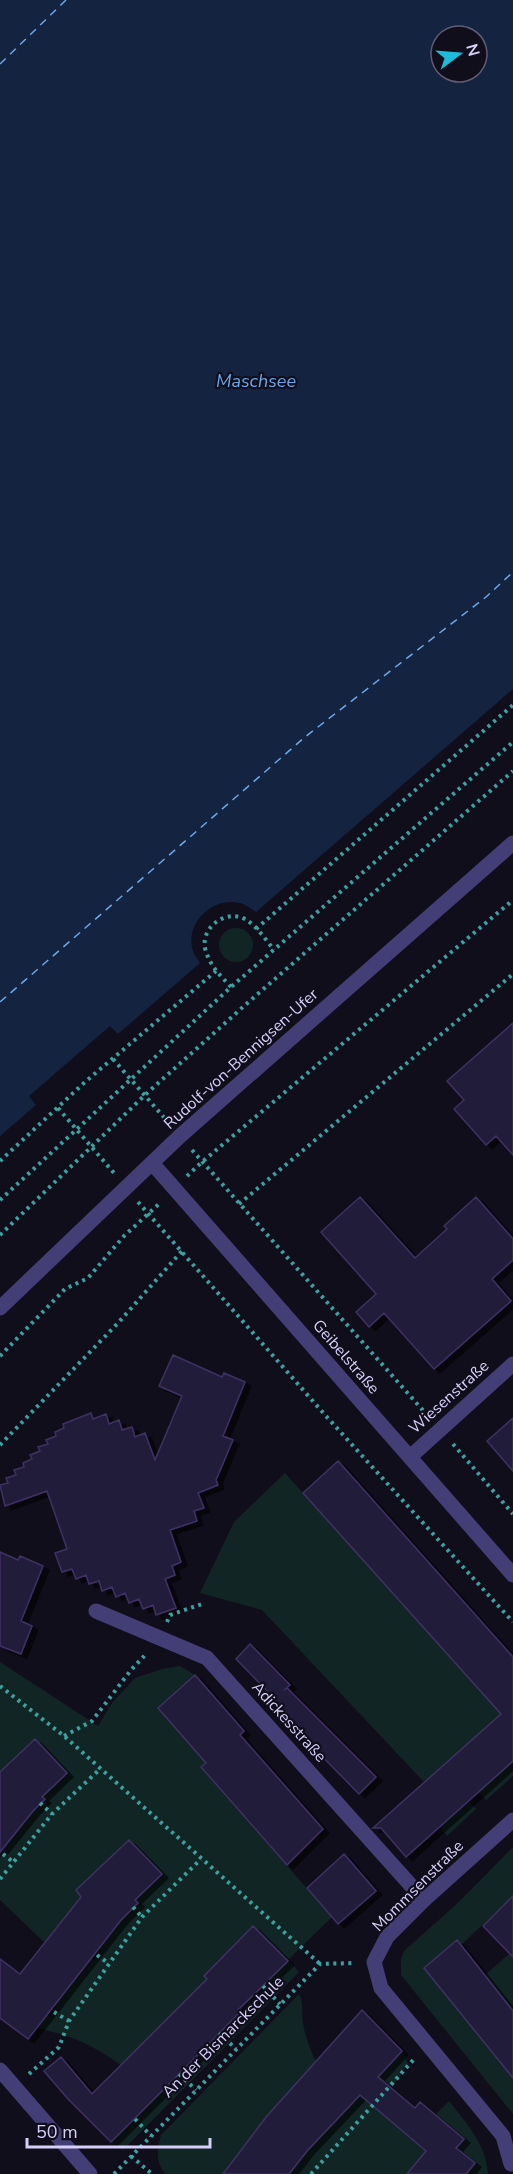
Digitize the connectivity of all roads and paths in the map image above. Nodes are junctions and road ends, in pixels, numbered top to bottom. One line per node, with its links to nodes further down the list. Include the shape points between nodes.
1 (513, 705): 6 (path)
2 (513, 742): 7 (path)
3 (513, 771): 13 (path)
4 (513, 843): 16 (street, Rudolf-von-Bennigsen-Ufer)
5 (513, 900): 19 (path)
6 (256, 929): 7 (path); 8 (path, via 245,919 229,916 208,930 204,945)
7 (274, 950): 10 (path)
8 (216, 971): 10 (path); 11 (path)
9 (513, 974): 24 (path)
10 (231, 987): 12 (path)
11 (113, 1059): 12 (path); 14 (path)
12 (131, 1079): 13 (path); 15 (path)
13 (145, 1095): 16 (path); 17 (path)
14 (58, 1108): 15 (path); 18 (path)
15 (76, 1130): 17 (path); 23 (path)
16 (180, 1136): 19 (path); 20 (street, Rudolf-von-Bennigsen-Ufer)
17 (91, 1146): 21 (path); 26 (path)
18 (0, 1161)
19 (202, 1162): 22 (path); 24 (path)
20 (152, 1163): 21 (street, Rudolf-von-Bennigsen-Ufer); 22 (street, Geibelstraße)
21 (126, 1188): 25 (path); 28 (street, Rudolf-von-Bennigsen-Ufer)
22 (175, 1189): 25 (path); 33 (street, Geibelstraße)
23 (0, 1200)
24 (239, 1204): 31 (path)
25 (148, 1213): 27 (path); 29 (path, via 88,1278 65,1289)
26 (0, 1234)
27 (182, 1251): 32 (path); 39 (path)
28 (0, 1308)
29 (0, 1356)
30 (513, 1364): 31 (street, Wiesenstraße)
31 (440, 1430): 33 (street, Wiesenstraße); 34 (path)
32 (0, 1445)
33 (410, 1457): 35 (street, Geibelstraße)
34 (513, 1514)
35 (513, 1575)
36 (202, 1604): 38 (path)
37 (96, 1611): 51 (street, Adickesstraße, via 207,1658)
38 (170, 1615)
39 (513, 1622)
40 (152, 1648): 42 (path, via 92,1721)
41 (0, 1686): 42 (path)
42 (64, 1736): 43 (path)
43 (100, 1769): 45 (path); 48 (path)
44 (40, 1803): 45 (path)
45 (52, 1814): 49 (path)
46 (513, 1820): 51 (street, Mommsenstraße)
47 (3, 1854): 49 (path)
48 (201, 1859): 53 (path); 57 (path)
49 (13, 1862): 50 (path)
50 (0, 1879)
51 (424, 1900): 55 (street, Mommsenstraße, via 387,1937)
52 (134, 1907): 53 (path)
53 (142, 1917): 56 (path)
54 (98, 1955): 56 (path)
55 (374, 1962): 57 (path); 63 (street, via 381,1988)
56 (108, 1963): 61 (path)
57 (320, 1964): 59 (path, An der Bismarckschule)
58 (262, 1986): 59 (path)
59 (280, 2004): 64 (path, An der Bismarckschule)
60 (54, 2012): 61 (path)
61 (69, 2021): 65 (path, via 59,2047)
62 (219, 2032): 64 (path)
63 (428, 2044): 72 (street, via 503,2136); 76 (path)
64 (236, 2049): 68 (path, An der Bismarckschule)
65 (42, 2062)
66 (0, 2070): 73 (street)
67 (179, 2074): 68 (path)
68 (196, 2090): 70 (path, An der Bismarckschule)
69 (135, 2119): 70 (path)
70 (151, 2136): 71 (path, An der Bismarckschule)
71 (131, 2156): 74 (path, An der Bismarckschule); 75 (path)
72 (511, 2168)
73 (90, 2174)
74 (114, 2174)
75 (152, 2174)
76 (311, 2174)

